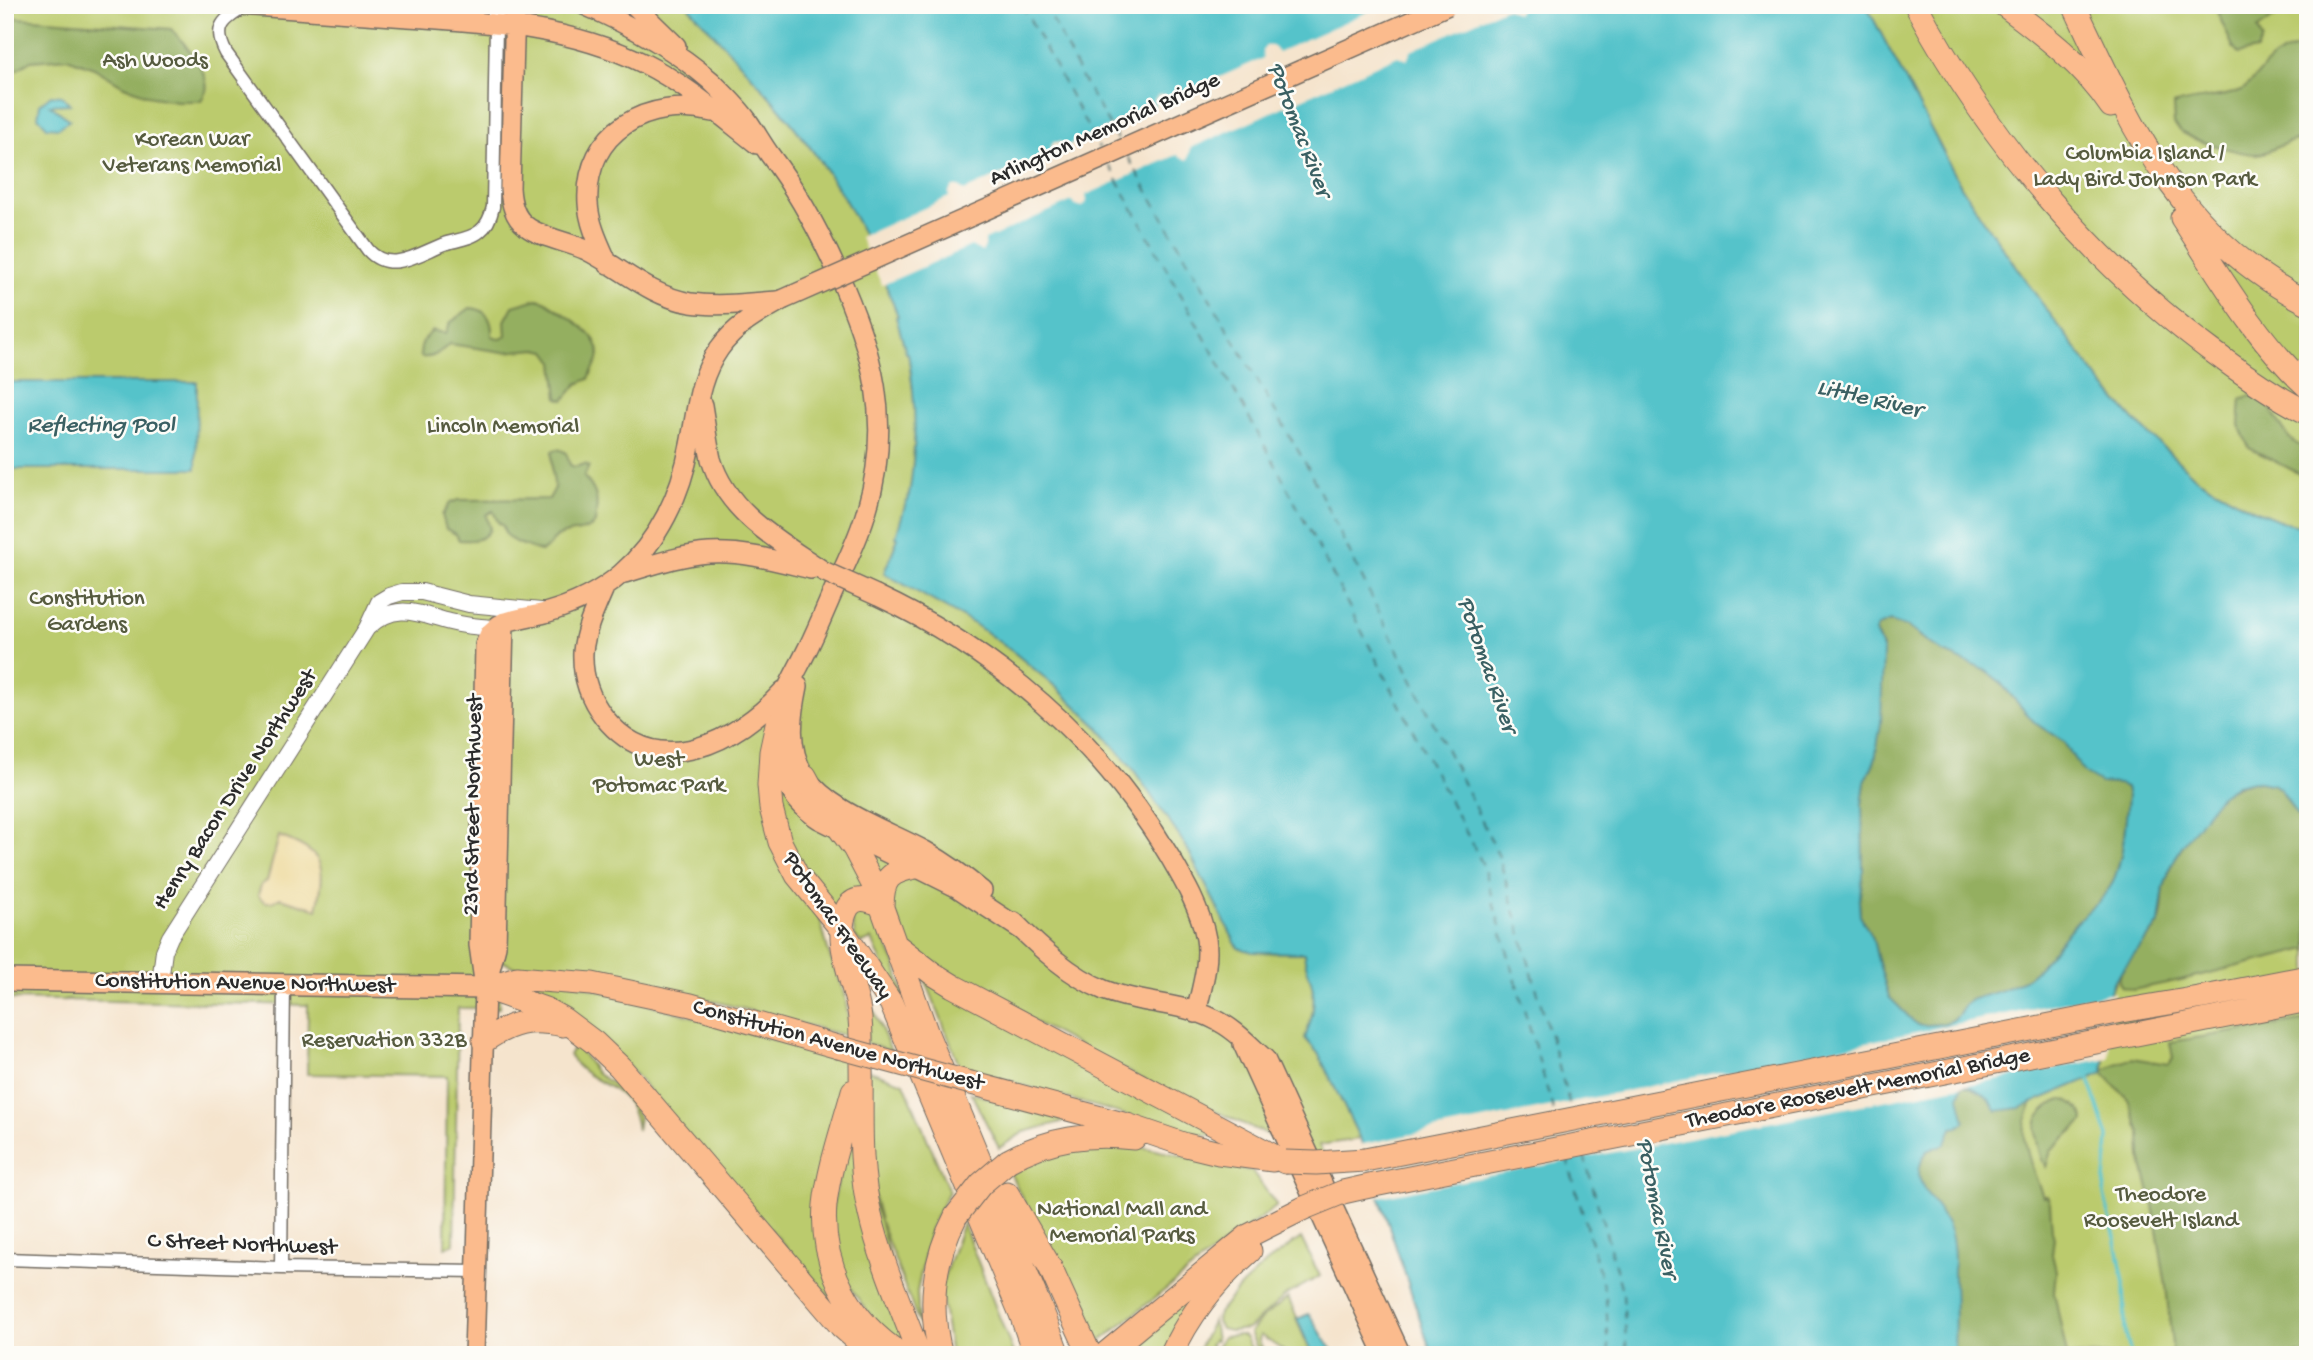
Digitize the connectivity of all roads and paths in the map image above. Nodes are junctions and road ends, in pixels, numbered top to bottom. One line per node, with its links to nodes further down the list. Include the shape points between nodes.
1 (238, 5): 9 (main road)
2 (514, 5): 10 (main road)
3 (584, 5): 11 (main road, via 646,37)
4 (634, 5): 11 (main road)
5 (1448, 5): 18 (main road, Arlington Memorial Bridge, bridge)
6 (1916, 5): 22 (highway, via 1982,111 2076,228 2195,338)
7 (2004, 5): 13 (highway, via 2079,67)
8 (2074, 5): 13 (highway)
9 (246, 6): 10 (main road); 16 (street, via 220,28 223,48 375,257 405,260 475,235)
10 (502, 18): 12 (main road, via 628,56 680,84); 16 (main road, via 510,188)
11 (708, 79): 14 (main road, via 746,117)
12 (719, 113): 14 (main road); 17 (main road, via 683,106 659,109 627,123 603,146 592,170 588,202 593,229)
13 (2148, 152): 15 (highway)
14 (769, 154): 29 (main road, via 811,215 851,302 869,350 877,398 877,458 867,510)
15 (2166, 180): 19 (highway, via 2229,250); 20 (highway, via 2181,216 2250,320)
16 (503, 207): 17 (main road, via 534,232 574,245)
17 (608, 264): 18 (main road, via 644,287 681,301)
18 (782, 300): 21 (main road, via 729,337)
19 (2308, 303)
20 (2308, 387)
21 (700, 389): 23 (main road, via 712,459 724,488); 24 (main road, via 686,464 669,512 648,546)
22 (2308, 413)
23 (793, 558): 24 (main road, via 706,554); 47 (main road, bridge, via 946,632 1011,676 1072,730 1128,795 1197,909 1207,949)
24 (621, 574): 25 (main road)
25 (605, 586): 26 (main road); 30 (main road, via 585,640 584,672 594,703 628,738 671,751 709,745 754,719)
26 (547, 612): 27 (main road); 28 (street, Henry Bacon Drive Northwest, via 407,592 379,602)
27 (499, 625): 28 (street, via 458,624 407,611 383,616); 44 (main road, 23rd Street Northwest, via 496,946)
28 (367, 628): 42 (street, Henry Bacon Drive Northwest, via 170,937 163,951)
29 (807, 651): 30 (main road); 32 (main road, via 792,724 794,748)
30 (786, 688): 31 (main road)
31 (777, 724): 33 (main road, via 780,764 791,793 806,810); 36 (highway, Potomac Freeway, via 769,785 776,831 797,875)
32 (805, 776): 33 (highway, Potomac Freeway); 37 (main road, via 832,803 958,872)
33 (844, 832): 34 (main road); 35 (highway, Potomac Freeway)
34 (916, 867): 35 (highway, via 888,878); 37 (main road)
35 (882, 905): 36 (highway, via 864,899 852,903); 38 (highway, Potomac Freeway)
36 (842, 930): 51 (highway, via 859,1010); 66 (highway, Potomac Freeway, via 891,1003)
37 (1022, 930): 47 (main road, via 1095,986)
38 (897, 946): 52 (highway, Potomac Freeway); 54 (highway, via 953,986)
39 (2308, 963): 46 (highway, Theodore Roosevelt Memorial Bridge)
40 (2308, 977): 46 (highway, Theodore Roosevelt Memorial Bridge)
41 (5, 980): 42 (highway, Constitution Avenue Northwest)
42 (160, 982): 43 (highway, Constitution Avenue Northwest)
43 (284, 985): 44 (highway, Constitution Avenue Northwest); 57 (street)
44 (485, 988): 48 (highway, Constitution Avenue Northwest, via 545,1009); 50 (main road, 23rd Street Northwest); 53 (highway, Constitution Avenue Northwest, bridge, via 517,978 592,984 691,1005)
45 (2308, 1000): 55 (highway, Theodore Roosevelt Memorial Bridge, bridge, via 1374,1185)
46 (2122, 1011): 54 (highway, Theodore Roosevelt Memorial Bridge, bridge, via 1372,1159)
47 (1196, 1013): 49 (main road, via 1219,1021)
48 (580, 1030): 50 (highway, via 521,1022); 62 (highway, Constitution Avenue Northwest, via 620,1068 841,1326)
49 (1240, 1036): 70 (main road); 71 (main road, via 1265,1059)
50 (484, 1041): 58 (main road, 23rd Street Northwest)
51 (861, 1060): 63 (highway, via 828,1190 826,1237 835,1275 853,1310); 64 (highway, via 867,1200)
52 (962, 1116): 60 (highway); 67 (highway, Potomac Freeway)
53 (1186, 1145): 54 (highway, Theodore Roosevelt Memorial Bridge); 65 (highway, bridge, via 1109,1136 1046,1143 1008,1161 981,1184 956,1216 943,1248 934,1289 934,1324)
54 (1285, 1162)
55 (1296, 1212): 59 (highway); 60 (highway, via 1248,1236)
56 (5, 1259): 57 (street, C Street Northwest)
57 (281, 1268): 58 (street, C Street Northwest)
58 (478, 1271): 61 (main road, 23rd Street Northwest)
59 (1219, 1282): 68 (highway, via 1196,1310); 69 (highway)
60 (1101, 1354)
61 (474, 1355)
62 (874, 1355)
63 (902, 1355)
64 (919, 1355)
65 (941, 1355)
66 (1035, 1355)
67 (1058, 1355)
68 (1171, 1355)
69 (1181, 1355)
70 (1385, 1355)
71 (1401, 1355)

